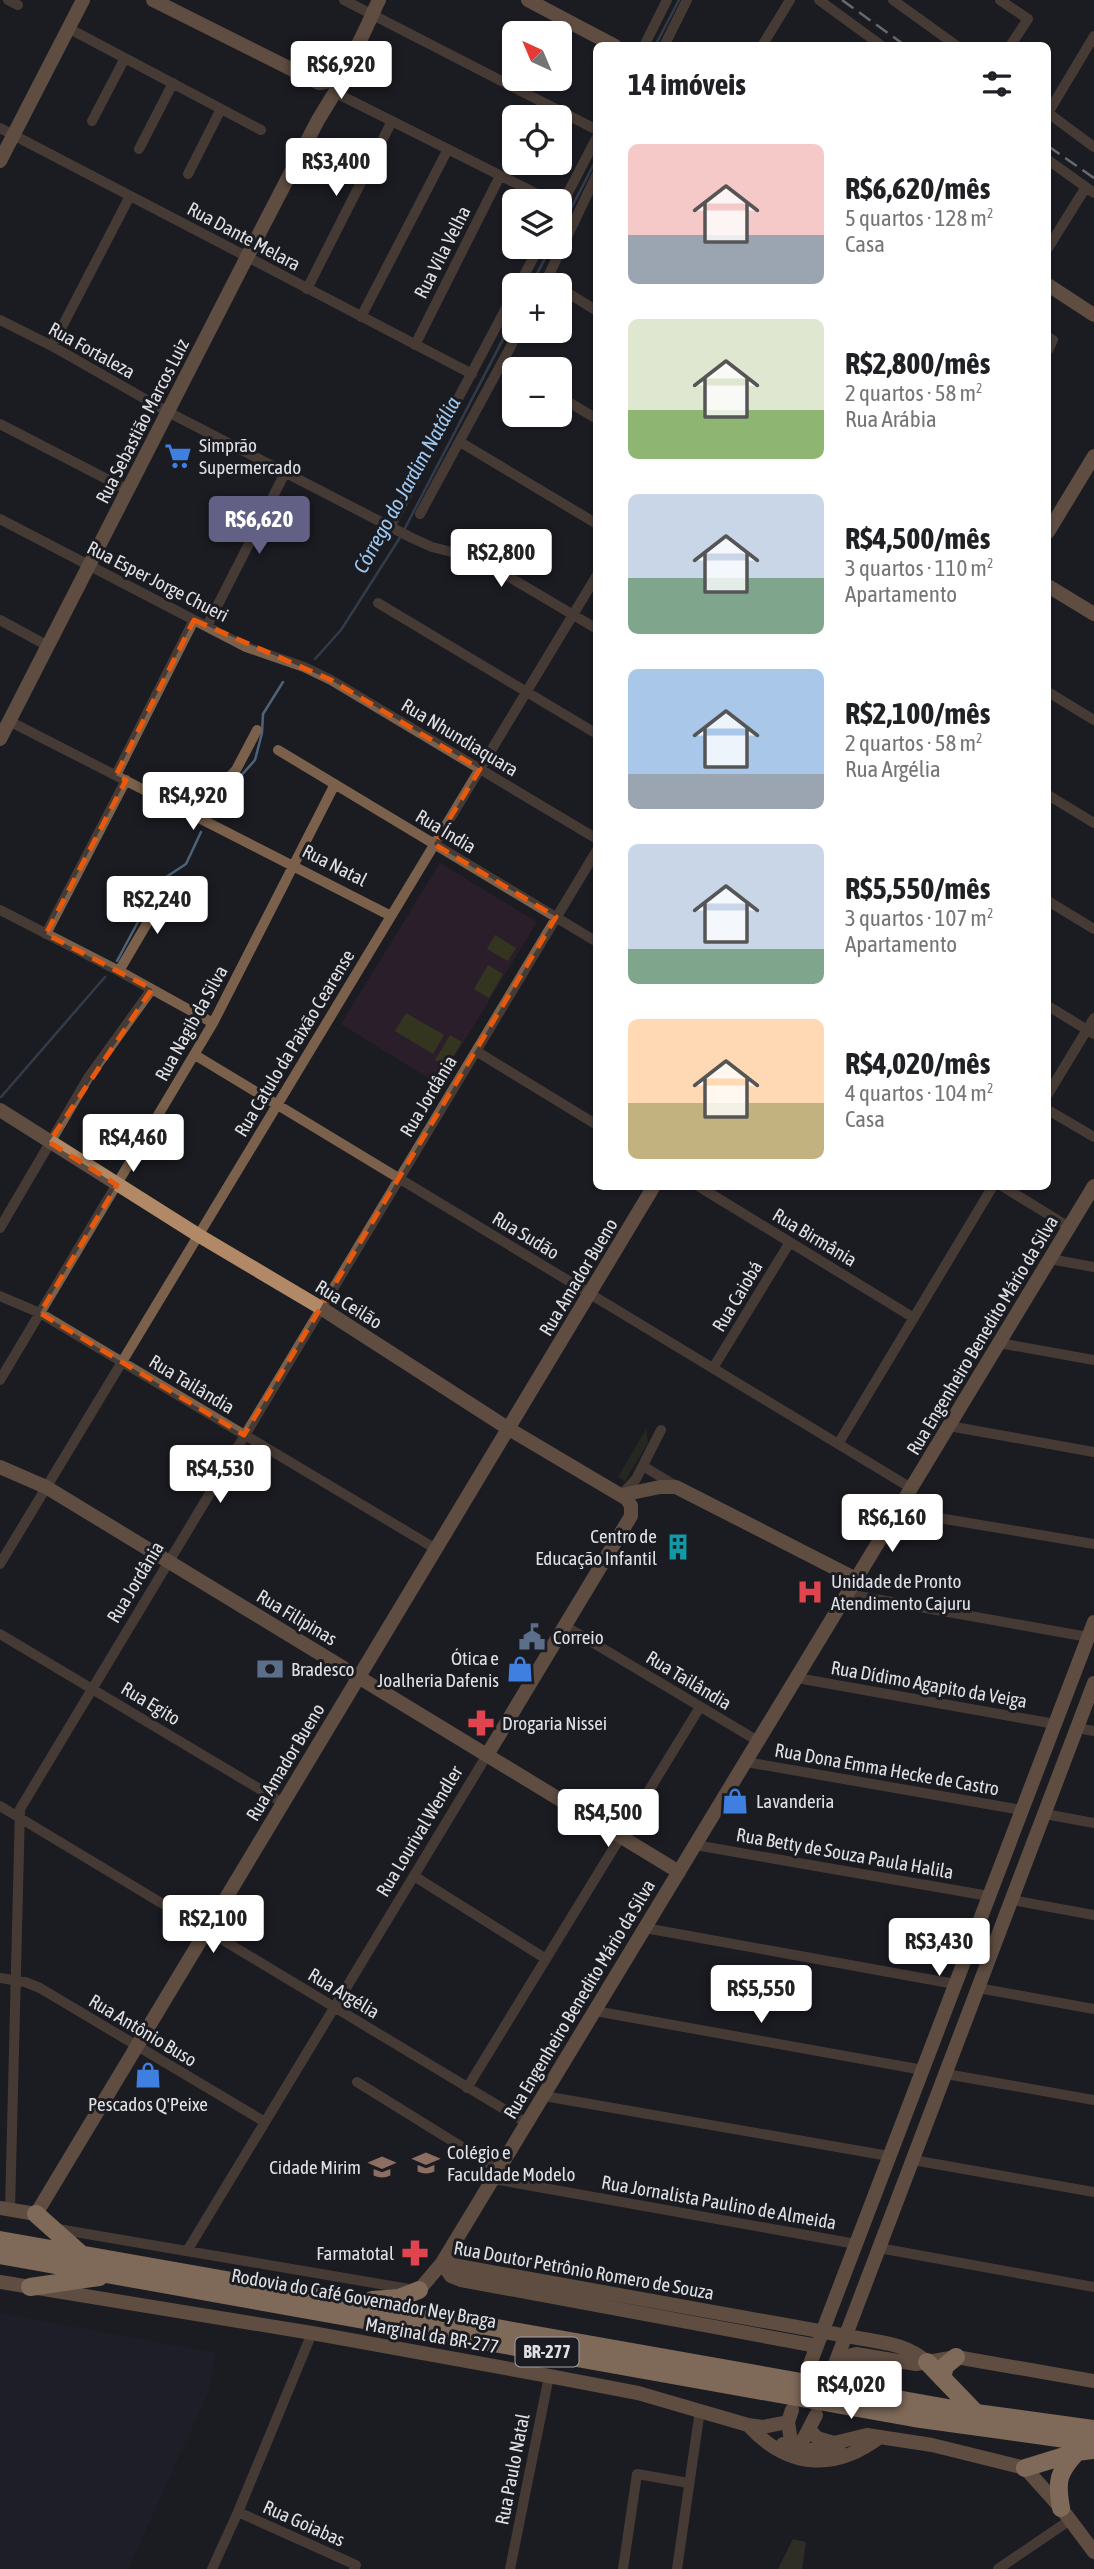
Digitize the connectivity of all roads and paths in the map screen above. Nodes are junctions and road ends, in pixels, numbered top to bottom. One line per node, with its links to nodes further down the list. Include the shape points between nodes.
1 (83, 0): 13 (street)
2 (153, 0): 25 (street)
3 (344, 0): 12 (street)
4 (379, 0): 12 (street, Rua Sebastião Marcos Luiz)
5 (528, 0): 15 (street)
6 (667, 0): 16 (street)
7 (687, 0): 17 (street)
8 (790, 0): 18 (street)
9 (819, 0): 19 (street)
10 (1000, 0): 21 (street, via 1028,19)
11 (900, 2): 20 (street)
12 (372, 14): 23 (street, Rua Sebastião Marcos Luiz); 33 (street)
13 (68, 28): 22 (street); 35 (street)
14 (1094, 36): 27 (street)
15 (607, 42)
16 (646, 42)
17 (666, 42)
18 (766, 42)
19 (877, 42)
20 (952, 42)
21 (1013, 42)
22 (125, 58): 24 (street); 31 (street)
23 (347, 64): 25 (street, Rua Sebastião Marcos Luiz, via 334,79); 26 (street, Rua Sebastião Marcos Luiz)
24 (173, 83): 28 (street); 38 (street)
25 (319, 83): 30 (street, Rua Sebastião Marcos Luiz, via 324,97)
26 (336, 93): 30 (street, Rua Sebastião Marcos Luiz); 32 (street)
27 (1051, 108)
28 (221, 109): 34 (street); 42 (street)
29 (1051, 115): 37 (street)
30 (318, 120): 50 (street, Rua Sebastião Marcos Luiz)
31 (92, 121)
32 (392, 121): 39 (street); 53 (street)
33 (593, 128)
34 (261, 130)
35 (7, 132): 40 (street); 48 (street, Rua Dante Melara)
36 (593, 143): 46 (street)
37 (1094, 147)
38 (139, 149)
39 (448, 149): 43 (street); 58 (street)
40 (0, 161)
41 (1051, 162): 47 (street)
42 (188, 174)
43 (500, 176): 45 (street); 60 (street, Rua Vila Velha)
44 (593, 183): 51 (street)
45 (526, 189)
46 (567, 189)
47 (1090, 190): 49 (street)
48 (130, 196): 50 (street, Rua Dante Melara); 61 (street)
49 (1051, 244)
50 (247, 257): 53 (street, Rua Dante Melara); 65 (street, Rua Sebastião Marcos Luiz)
51 (554, 273)
52 (1051, 287): 56 (street)
53 (307, 289): 58 (street, Rua Dante Melara)
54 (572, 295): 55 (street)
55 (593, 309)
56 (1094, 315)
57 (502, 316): 63 (street)
58 (361, 317): 60 (street, Rua Dante Melara)
59 (0, 320): 61 (street, Rua Fortaleza)
60 (415, 345): 63 (street, Rua Dante Melara)
61 (52, 346): 65 (street, Rua Fortaleza)
62 (502, 364): 68 (street)
63 (472, 374): 75 (street)
64 (572, 404): 66 (street)
65 (168, 412): 70 (street, Rua Fortaleza); 71 (street, Rua Sebastião Marcos Luiz)
66 (593, 417)
67 (0, 424): 71 (street)
68 (460, 442): 72 (street); 74 (street)
69 (1094, 456): 76 (street)
70 (285, 473): 75 (street, Rua Fortaleza); 85 (street)
71 (128, 490): 77 (street, Rua Sebastião Marcos Luiz)
72 (420, 514)
73 (0, 519): 77 (street, Rua Esper Jorge Chueri)
74 (593, 522)
75 (390, 527): 82 (street, Rua Fortaleza, via 432,547 480,559)
76 (1051, 527)
77 (89, 565): 84 (street, Rua Esper Jorge Chueri); 87 (street, Rua Sebastião Marcos Luiz)
78 (593, 582): 82 (street, Rua Catulo da Paixão Cearense)
79 (1051, 588): 81 (street)
80 (378, 603): 89 (street)
81 (1094, 614)
82 (573, 615): 86 (street, Rua Fortaleza); 89 (street, Rua Catulo da Paixão Cearense)
83 (0, 620): 87 (street)
84 (194, 620): 85 (street, Rua Esper Jorge Chueri); 98 (street)
85 (207, 626): 88 (street, Rua Esper Jorge Chueri, via 257,652)
86 (593, 627)
87 (48, 646): 91 (street, Rua Sebastião Marcos Luiz)
88 (304, 667): 97 (street, Rua Nhundiaquara)
89 (526, 692): 94 (street); 97 (street, Rua Catulo da Paixão Cearense)
90 (1051, 694): 92 (street)
91 (5, 718): 95 (street, Rua Sebastião Marcos Luiz); 98 (street, Rua Natal)
92 (1094, 720)
93 (257, 730): 101 (street, via 236,770)
94 (593, 732)
95 (0, 739)
96 (278, 750): 99 (street, Rua Índia)
97 (480, 769): 103 (street, Rua Nhundiaquara); 104 (street, Rua Catulo da Paixão Cearense)
98 (121, 778): 101 (street, Rua Natal); 113 (street)
99 (335, 784): 104 (street, Rua Índia); 106 (street, Rua Nagib da Silva)
100 (1051, 797): 102 (street)
101 (193, 814): 106 (street, Rua Natal)
102 (1094, 823)
103 (593, 837)
104 (435, 844): 110 (street, Rua Catulo da Paixão Cearense); 111 (street, Rua Índia)
105 (593, 857): 111 (street, Rua Jordânia)
106 (293, 866): 110 (street, Rua Natal); 119 (street, Rua Nagib da Silva)
107 (169, 886): 115 (street)
108 (1051, 903): 112 (street)
109 (0, 911): 113 (street)
110 (391, 916): 124 (street, Rua Catulo da Paixão Cearense)
111 (556, 918): 114 (street, Rua Índia); 121 (street, Rua Jordânia)
112 (1094, 929)
113 (47, 934): 115 (street)
114 (593, 940)
115 (119, 971): 116 (street)
116 (152, 989): 119 (street); 129 (street, via 101,1058)
117 (1051, 1008): 120 (street)
118 (1094, 1018): 120 (street)
119 (213, 1023): 122 (street, Rua Nagib da Silva)
120 (1091, 1032): 123 (street)
121 (476, 1051): 127 (street); 130 (street, Rua Jordânia)
122 (195, 1055): 124 (street, Rua Sudão); 131 (street, Rua Nagib da Silva)
123 (1051, 1090)
124 (277, 1105): 130 (street, Rua Sudão); 139 (street, Rua Catulo da Paixão Cearense)
125 (1, 1111): 129 (street, Rua Ceilão)
126 (1051, 1112): 128 (street)
127 (593, 1123)
128 (1094, 1138)
129 (49, 1142): 131 (street, Rua Ceilão); 138 (street)
130 (399, 1178): 143 (street, Rua Sudão); 145 (street, Rua Jordânia)
131 (117, 1185): 139 (street, Rua Ceilão); 146 (street, Rua Nagib da Silva)
132 (1094, 1186): 137 (street, Rua Engenheiro Benedito Mário da Silva)
133 (652, 1190): 143 (street, Rua Amador Bueno)
134 (705, 1190): 140 (street, Rua Birmânia)
135 (991, 1190): 147 (street)
136 (1009, 1190): 137 (street)
137 (1069, 1227): 141 (street, Rua Engenheiro Benedito Mário da Silva)
138 (0, 1228)
139 (198, 1236): 145 (street, Rua Ceilão); 150 (street, Rua Catulo da Paixão Cearense)
140 (790, 1242): 147 (street, Rua Birmânia); 151 (street, Rua Caiobá)
141 (1050, 1259): 142 (street); 148 (street, Rua Engenheiro Benedito Mário da Silva)
142 (1094, 1267)
143 (590, 1294): 151 (street, Rua Sudão); 154 (street, Rua Amador Bueno)
144 (0, 1296): 146 (street, Rua Tailândia)
145 (321, 1308): 154 (street, Rua Ceilão); 156 (street, Rua Jordânia)
146 (40, 1313): 150 (street, Rua Tailândia); 152 (street, Rua Nagib da Silva)
147 (914, 1318): 157 (street)
148 (999, 1343): 149 (street); 153 (street, Rua Engenheiro Benedito Mário da Silva)
149 (1094, 1360)
150 (122, 1362): 156 (street, Rua Tailândia); 161 (street, Rua Catulo da Paixão Cearense)
151 (713, 1368): 157 (street, Rua Sudão)
152 (0, 1380)
153 (949, 1426): 158 (street); 162 (street, Rua Engenheiro Benedito Mário da Silva)
154 (509, 1429): 164 (street, Rua Ceilão); 167 (street, Rua Amador Bueno)
155 (661, 1430): 159 (street)
156 (244, 1435): 167 (street, Rua Tailândia); 168 (street, Rua Jordânia)
157 (838, 1444): 162 (street, Rua Sudão)
158 (1094, 1452)
159 (643, 1466): 163 (street); 164 (street)
160 (0, 1467): 161 (street, Rua Filipinas)
161 (47, 1487): 168 (street, Rua Filipinas); 169 (street, Rua Catulo da Paixão Cearense)
162 (911, 1488): 165 (street, Rua Engenheiro Benedito Mário da Silva)
163 (685, 1491): 164 (street, via 668,1486); 170 (street)
164 (622, 1495): 173 (street, Rua Lourival Wendler, via 631,1516)
165 (897, 1511): 166 (street); 170 (street, Rua Engenheiro Benedito Mário da Silva)
166 (1094, 1544)
167 (436, 1549): 178 (street, Rua Amador Bueno)
168 (168, 1561): 178 (street, Rua Filipinas); 181 (street, Rua Jordânia)
169 (0, 1564)
170 (856, 1579): 171 (street, Rua Engenheiro Benedito Mário da Silva)
171 (847, 1594): 175 (street); 179 (street, Rua Engenheiro Benedito Mário da Silva)
172 (1094, 1622): 175 (street)
173 (565, 1626): 184 (street, Rua Tailândia); 189 (street, Rua Lourival Wendler)
174 (0, 1634): 181 (street, Rua Egito)
175 (1088, 1637): 176 (street)
176 (1077, 1667): 177 (street, via 1082,1676); 182 (street)
177 (1094, 1676)
178 (359, 1677): 189 (street, Rua Filipinas); 191 (street, Rua Amador Bueno)
179 (797, 1678): 185 (street, Rua Dídimo Agapito da Veiga); 188 (street, Rua Engenheiro Benedito Mário da Silva)
180 (1094, 1683): 183 (street)
181 (92, 1689): 191 (street, Rua Egito); 195 (street, Rua Jordânia, via 24,1801)
182 (1066, 1695): 183 (street, via 1082,1690); 185 (street)
183 (1088, 1699): 186 (street)
184 (700, 1707): 188 (street, Rua Tailândia); 197 (street)
185 (1055, 1724): 193 (street)
186 (1077, 1728): 187 (street); 194 (street)
187 (1094, 1731)
188 (758, 1741): 190 (street, Rua Engenheiro Benedito Mário da Silva)
189 (487, 1755): 197 (street, Rua Filipinas); 200 (street, Rua Lourival Wendler)
190 (746, 1762): 193 (street, Rua Dona Emma Hecke de Castro); 198 (street, Rua Engenheiro Benedito Mário da Silva)
191 (283, 1803): 207 (street, Rua Amador Bueno)
192 (0, 1806): 195 (street, Rua Argélia)
193 (1022, 1810): 201 (street)
194 (1045, 1814): 196 (street); 202 (street)
195 (19, 1818): 207 (street, Rua Argélia); 212 (street, Rua Jordânia)
196 (1094, 1823)
197 (621, 1837): 199 (street, Rua Filipinas); 210 (street)
198 (695, 1845): 199 (street, Rua Engenheiro Benedito Mário da Silva); 201 (street, Rua Betty de Souza Paula Halila)
199 (679, 1872): 206 (street, Rua Engenheiro Benedito Mário da Silva)
200 (414, 1877): 210 (street); 215 (street, Rua Lourival Wendler)
201 (989, 1896): 203 (street)
202 (1012, 1900): 204 (street); 205 (street)
203 (983, 1912): 205 (street, via 985,1921 994,1926); 208 (street)
204 (1094, 1915)
205 (1005, 1917): 209 (street)
206 (645, 1928): 213 (street); 217 (street, Rua Engenheiro Benedito Mário da Silva)
207 (207, 1931): 215 (street, Rua Argélia); 218 (street, Rua Amador Bueno)
208 (970, 1945): 209 (street, via 985,1936); 213 (street)
209 (993, 1951): 214 (street)
210 (546, 1959): 222 (street)
211 (0, 1978): 212 (street, Rua Antônio Buso)
212 (16, 1980): 218 (street, Rua Antônio Buso, via 40,1988); 233 (street, Rua Jordânia)
213 (955, 1984): 219 (street)
214 (978, 1988): 216 (street); 220 (street)
215 (334, 2007): 222 (street, Rua Argélia); 225 (street, Rua Lourival Wendler)
216 (1094, 2008)
217 (595, 2011): 219 (street); 223 (street, Rua Engenheiro Benedito Mário da Silva)
218 (137, 2046): 225 (street, Rua Antônio Buso); 234 (street, Rua Amador Bueno)
219 (923, 2070): 227 (street)
220 (946, 2074): 224 (street); 228 (street)
221 (356, 2082): 229 (street)
222 (467, 2088): 226 (street, Rua Argélia)
223 (544, 2096): 226 (street, Rua Engenheiro Benedito Mário da Silva); 227 (street)
224 (1094, 2100)
225 (264, 2122): 241 (street, Rua Lourival Wendler)
226 (527, 2123): 229 (street, Rua Engenheiro Benedito Mário da Silva)
227 (889, 2156): 230 (street)
228 (913, 2160): 231 (street); 232 (street)
229 (496, 2174): 239 (street, Rua Jornalista Paulino de Almeida); 244 (street, Rua Engenheiro Benedito Mário da Silva)
230 (878, 2186): 232 (street, via 882,2198); 235 (street)
231 (1094, 2192)
232 (899, 2196): 236 (street)
233 (5, 2209): 234 (street)
234 (36, 2214): 237 (highway)
235 (864, 2221): 236 (street, via 875,2211 882,2213); 239 (street)
236 (888, 2226): 240 (street)
237 (51, 2228): 241 (street); 243 (highway)
238 (0, 2240): 243 (highway, Rodovia do Café Governador Ney Braga / BR-277)
239 (856, 2244): 251 (street)
240 (879, 2248): 248 (street); 253 (street)
241 (187, 2251): 249 (street)
242 (0, 2255): 245 (highway, Rodovia do Café Governador Ney Braga / BR-277)
243 (82, 2255): 250 (highway, Rodovia do Café Governador Ney Braga / BR-277)
244 (442, 2263): 249 (street, Rua Engenheiro Benedito Mário da Silva); 251 (street, Rua Doutor Petrônio Romero de Souza); 254 (street, Rua Doutor Petrônio Romero de Souza, via 451,2276 461,2280)
245 (118, 2275): 247 (highway); 269 (highway, Rodovia do Café Governador Ney Braga / BR-277, via 914,2418)
246 (0, 2282): 247 (street, Marginal da BR-277)
247 (30, 2287): 252 (street, Marginal da BR-277)
248 (1094, 2287)
249 (419, 2290): 250 (highway, via 399,2298)
250 (346, 2302): 262 (highway, Rodovia do Café Governador Ney Braga / BR-277)
251 (822, 2332): 253 (street, Rua Doutor Petrônio Romero de Souza); 254 (street)
252 (312, 2333): 258 (street, Marginal da BR-277 / BR-277); 274 (street)
253 (846, 2336): 256 (street, Rua Doutor Petrônio Romero de Souza, via 906,2348); 256 (street, via 835,2364 856,2354 905,2364)
254 (817, 2346): 257 (street)
255 (956, 2357): 256 (street); 259 (highway, via 945,2366); 260 (street)
256 (927, 2362): 259 (highway)
257 (810, 2364)
258 (549, 2376): 261 (street, Marginal da BR-277 / BR-277); 279 (street, Rua Paulo Natal)
259 (942, 2378): 262 (highway)
260 (1094, 2381)
261 (700, 2410): 265 (street, Marginal da BR-277 / BR-277); 273 (street)
262 (976, 2413): 266 (highway, Rodovia do Café Governador Ney Braga / BR-277)
263 (816, 2415): 267 (street)
264 (790, 2416): 265 (street, BR-277, via 763,2427); 267 (street, via 795,2432); 270 (street)
265 (748, 2425): 268 (street, Marginal da BR-277 / BR-277, via 776,2449 811,2461 848,2456); 270 (street, BR-277)
266 (1094, 2429)
267 (810, 2431): 268 (street, via 834,2443 867,2435); 270 (street)
268 (880, 2437): 270 (street, BR-277, via 844,2449); 272 (street)
269 (1094, 2443)
270 (795, 2447)
271 (1085, 2451): 272 (highway); 275 (highway, via 1062,2467 1057,2487)
272 (1025, 2468): 275 (street)
273 (689, 2483): 280 (street, via 637,2474); 281 (street)
274 (238, 2512): 277 (street, Rua Goiabas); 278 (street)
275 (1065, 2514): 276 (street); 282 (street)
276 (1094, 2552)
277 (355, 2567)
278 (212, 2569)
279 (510, 2569)
280 (623, 2569)
281 (677, 2569)
282 (998, 2569)

